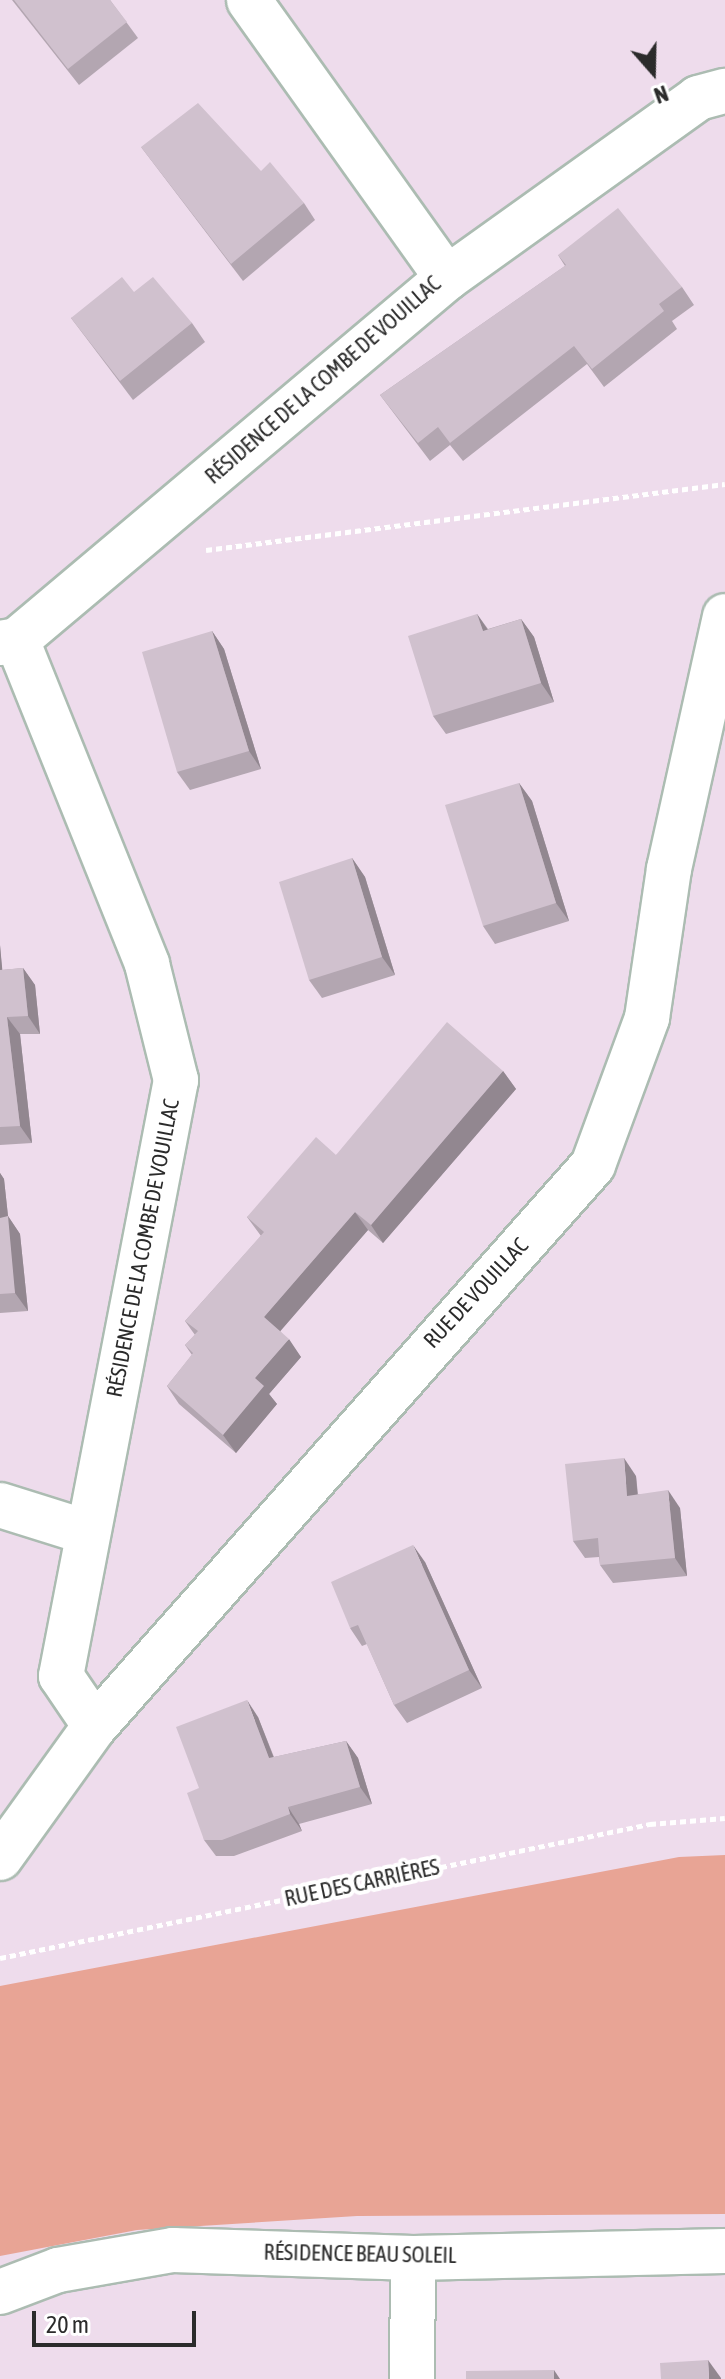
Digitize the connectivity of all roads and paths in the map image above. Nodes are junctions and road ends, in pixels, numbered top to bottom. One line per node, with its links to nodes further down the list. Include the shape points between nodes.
1 (249, 0): 3 (street, RÉSIDENCE DE LA COMBE DE VOUILLAC)
2 (725, 91): 3 (street, via 698,98)
3 (447, 278): 7 (street, RÉSIDENCE DE LA COMBE DE VOUILLAC)
4 (725, 484): 5 (path)
5 (189, 552)
6 (725, 616): 10 (street, RUE DE VOUILLAC, via 669,869 647,1018 593,1165 363,1415)
7 (9, 642): 9 (street, RÉSIDENCE DE LA COMBE DE VOUILLAC, via 147,964 176,1080)
8 (0, 1505): 9 (street)
9 (86, 1532): 10 (street, RÉSIDENCE DE LA COMBE DE VOUILLAC, via 61,1676)
10 (95, 1726): 12 (street, RUE DE VOUILLAC)
11 (725, 1818): 13 (path, RUE DES CARRIÈRES, via 650,1824)
12 (0, 1858)
13 (0, 1958)
14 (725, 2251): 15 (street, RÉSIDENCE BEAU SOLEIL)
15 (413, 2258): 16 (street, RÉSIDENCE BEAU SOLEIL, via 173,2250 58,2270); 17 (street)
16 (0, 2292)
17 (412, 2379)

